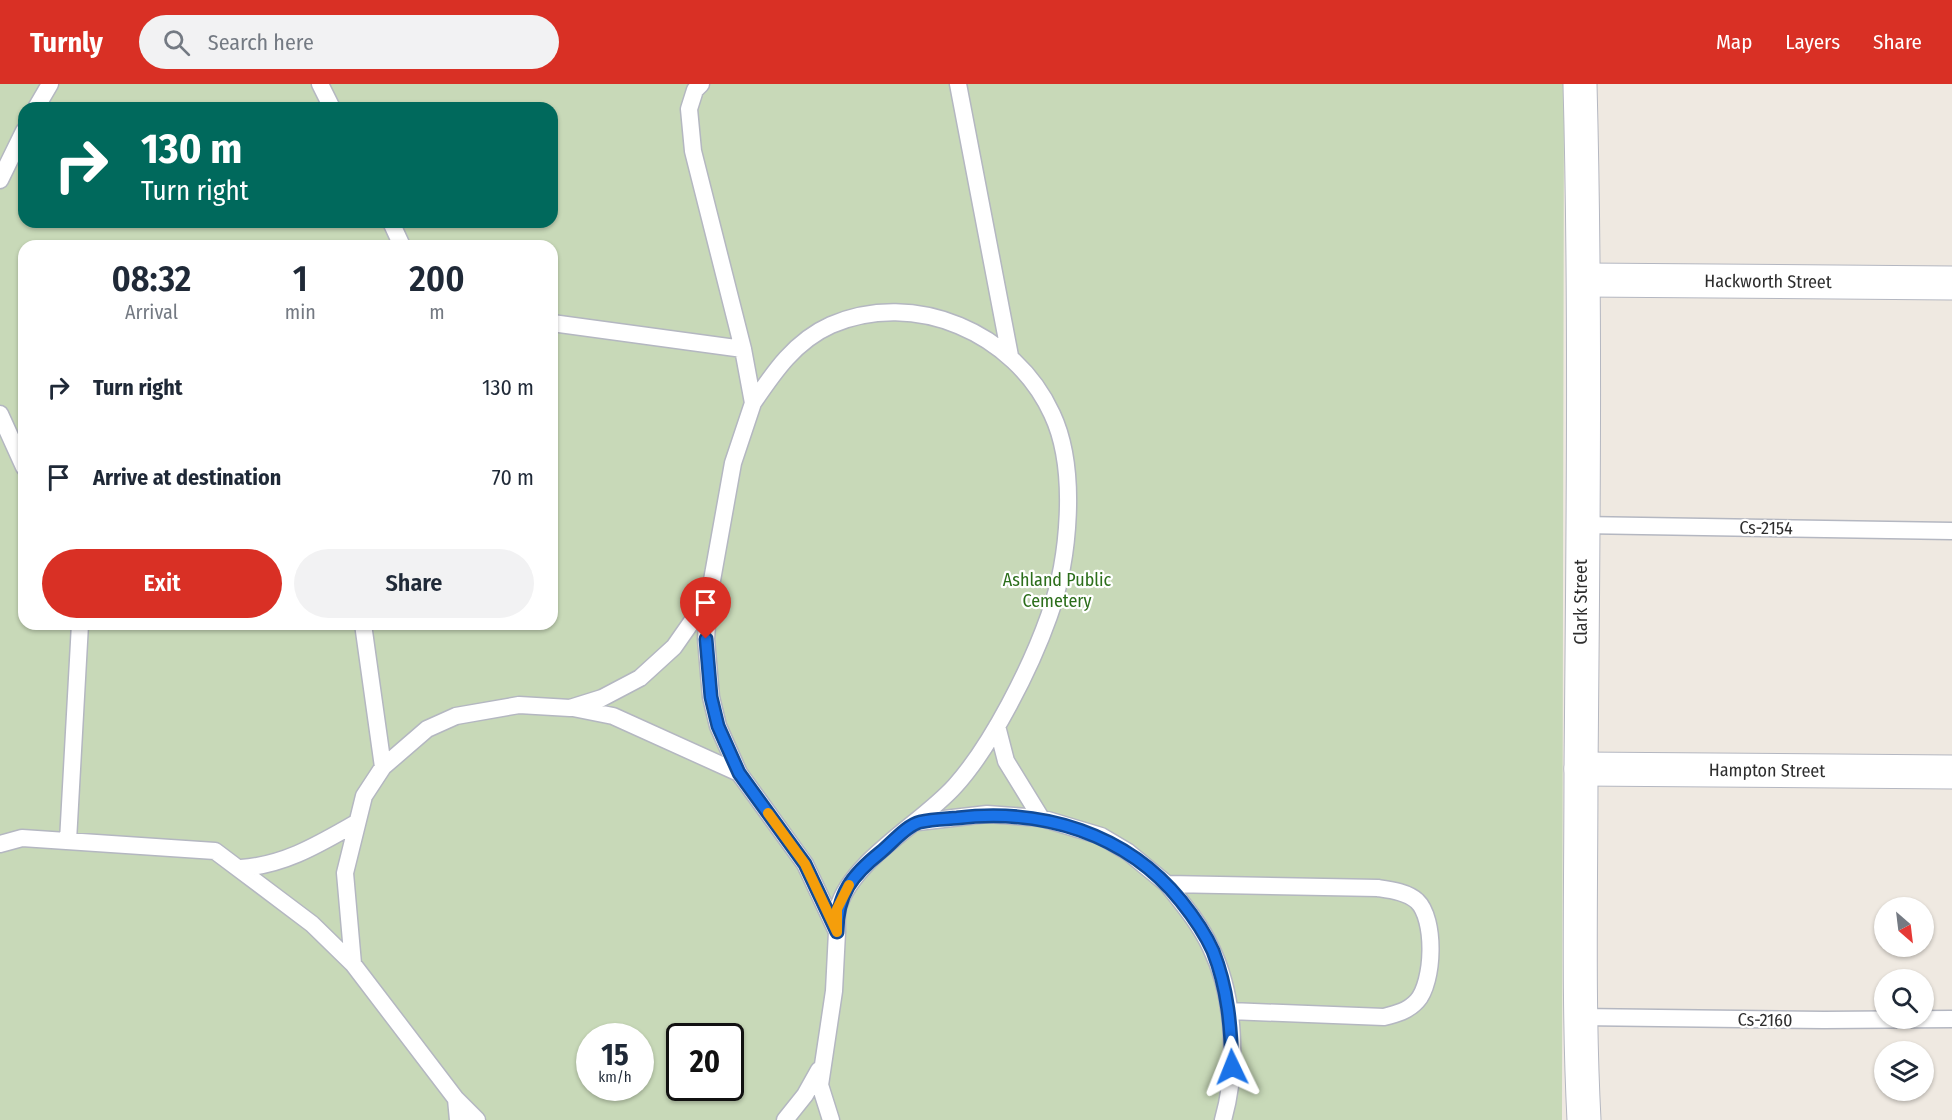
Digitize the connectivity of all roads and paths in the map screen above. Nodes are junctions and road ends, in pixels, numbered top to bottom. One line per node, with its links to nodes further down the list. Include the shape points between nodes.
1 (50, 84): 6 (lane)
2 (320, 84): 7 (lane)
3 (701, 84): 13 (lane, via 689,109 693,151)
4 (958, 84): 14 (lane)
5 (1580, 84): 10 (street, Clark Street)
6 (40, 102)
7 (330, 102)
8 (18, 143): 9 (lane)
9 (0, 180)
10 (1585, 280): 11 (street, Hackworth Street); 18 (street, Clark Street)
11 (1952, 283)
12 (558, 324): 13 (lane)
13 (743, 349): 15 (lane)
14 (1010, 356): 15 (lane, via 970,329 942,319 885,312 856,316 829,326 782,359); 24 (lane, via 1039,388 1054,416 1063,448 1068,515 1059,581 1049,616)
15 (753, 403): 20 (lane, via 733,462)
16 (0, 414): 17 (lane)
17 (18, 454)
18 (1581, 525): 19 (lane, Cs-2154); 26 (street, Clark Street)
19 (1952, 531)
20 (709, 597): 23 (lane, via 674,647 640,678 602,698); 28 (lane, via 706,639 711,697 718,726)
21 (80, 630): 32 (lane)
22 (364, 630): 25 (lane)
23 (570, 708): 25 (lane, via 519,705 456,716 427,729); 28 (lane, via 613,716)
24 (997, 726): 29 (lane, via 1006,761); 30 (lane, via 956,785)
25 (383, 767): 31 (lane, via 364,796)
26 (1581, 769): 27 (street, Hampton Street); 39 (street, Clark Street)
27 (1952, 772)
28 (739, 773): 36 (lane, via 805,864)
29 (1041, 818): 30 (lane, via 987,814); 35 (lane, via 1101,836)
30 (918, 822): 36 (lane, via 866,864 849,884 837,909)
31 (356, 823): 34 (lane, via 295,857 261,867); 37 (lane, via 345,873)
32 (68, 841): 33 (lane, via 22,838); 34 (lane, via 215,851)
33 (0, 844)
34 (241, 868): 37 (lane, via 312,924)
35 (1167, 884): 38 (lane, via 1212,950); 38 (lane, via 1378,888 1399,891 1416,900 1427,913 1431,949 1426,986 1417,1001 1403,1012 1384,1017)
36 (837, 932): 41 (lane)
37 (353, 963): 42 (lane)
38 (1230, 1011): 47 (lane, via 1232,1067)
39 (1579, 1017): 40 (lane, Cs-2160); 48 (street, Clark Street)
40 (1952, 1019)
41 (824, 1061): 45 (lane); 46 (lane, via 820,1085)
42 (456, 1099): 43 (lane); 44 (lane)
43 (458, 1120)
44 (477, 1120)
45 (785, 1120)
46 (831, 1120)
47 (1224, 1120)
48 (1584, 1120)

